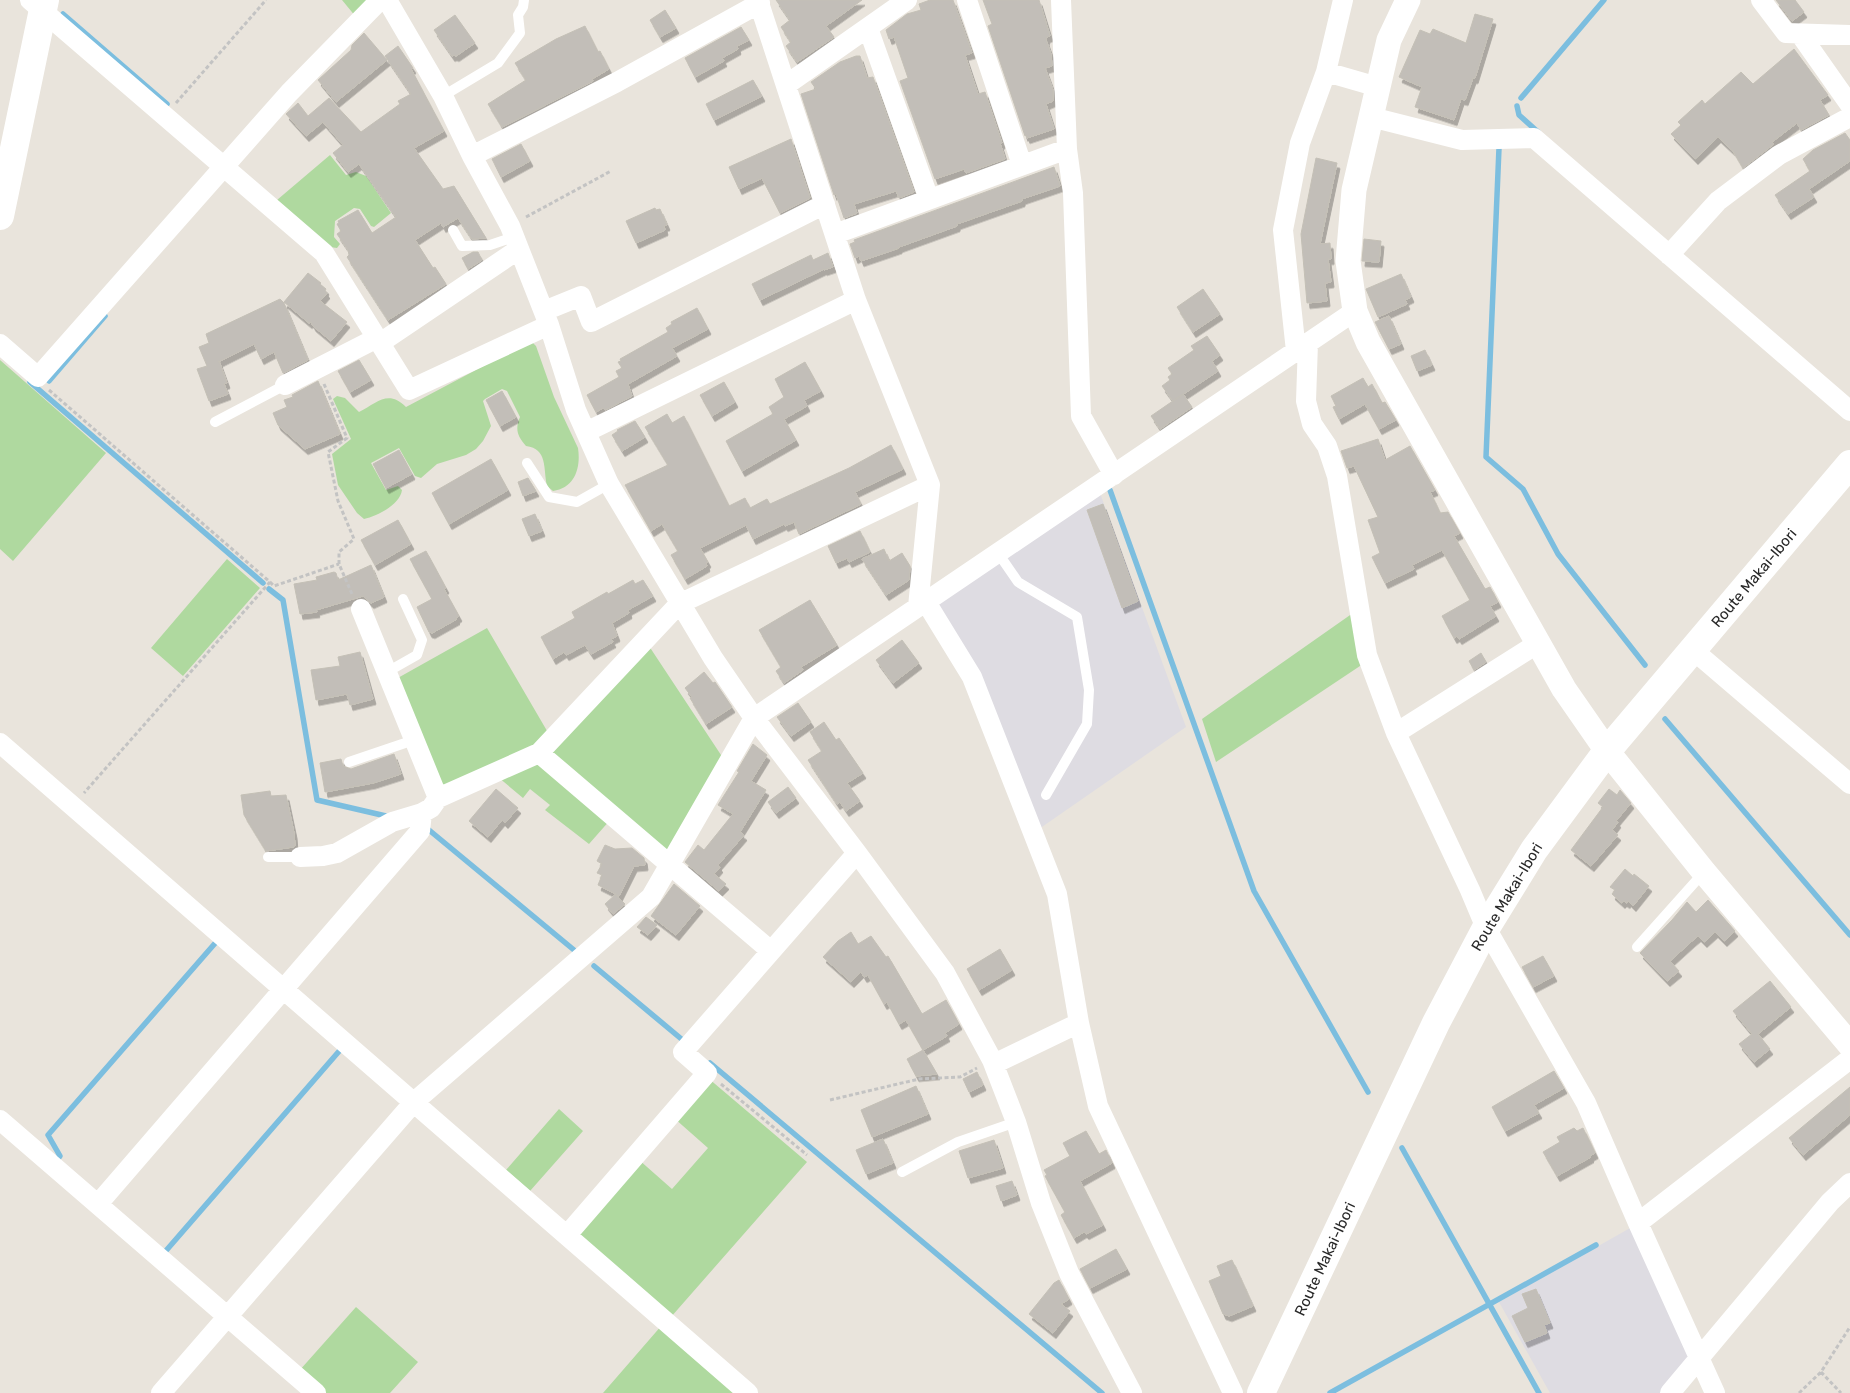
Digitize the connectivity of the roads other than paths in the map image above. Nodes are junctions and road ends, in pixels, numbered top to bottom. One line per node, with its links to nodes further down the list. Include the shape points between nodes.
1 (380, 0): 25 (street)
2 (386, 0): 18 (street)
3 (524, 0): 18 (lane, via 518,15 520,33 498,63)
4 (907, 0): 12 (street)
5 (967, 0): 24 (street)
6 (1061, 0): 22 (street)
7 (1343, 0): 15 (street)
8 (1408, 0): 17 (street, via 1389,40)
9 (1761, 0): 13 (street, via 1786,33)
10 (759, 2): 16 (street); 23 (street, via 617,82)
11 (39, 4): 25 (street); 28 (main road)
12 (868, 28): 16 (street); 26 (street)
13 (1800, 34): 14 (street); 19 (street)
14 (1850, 36)
15 (1326, 72): 17 (street); 38 (street, via 1300,143 1283,230)
16 (786, 85): 27 (street)
17 (1378, 87): 20 (street)
18 (443, 96): 23 (street)
19 (1850, 105)
20 (1371, 117): 32 (street, via 1462,140 1534,138); 34 (street, via 1354,190 1348,261)
21 (1850, 117): 32 (street, via 1779,155 1718,201)
22 (1067, 149): 24 (street); 45 (street, via 1074,193 1081,416)
23 (472, 156): 31 (street)
24 (1022, 165): 26 (street)
25 (222, 167): 36 (street, via 324,253); 37 (street, via 38,377)
26 (929, 199): 30 (street)
27 (825, 204): 30 (street); 35 (street, via 592,322 580,296)
28 (0, 216)
29 (453, 230): 31 (lane, via 462,246)
30 (834, 234): 33 (street)
31 (515, 238): 35 (street); 36 (street)
32 (1669, 255): 40 (street)
33 (856, 300): 42 (street); 47 (street)
34 (1355, 311): 38 (street); 53 (street, via 1376,358)
35 (547, 318): 36 (street, via 409,390); 42 (street)
36 (378, 341): 39 (street)
37 (0, 344)
38 (1302, 347): 45 (street); 57 (street, via 1306,401 1312,424 1327,446 1337,476 1367,655)
39 (285, 385): 41 (lane)
40 (1850, 411)
41 (215, 422)
42 (586, 432): 46 (street)
43 (526, 464): 46 (lane, via 548,497 577,502)
44 (1850, 464): 54 (main road, Route Makai-Ibori)
45 (1114, 474): 48 (street)
46 (609, 484): 50 (street)
47 (930, 485): 50 (street); 51 (street)
48 (998, 552): 51 (street); 64 (lane, via 1018,582 1076,617 1089,690 1087,724)
49 (403, 599): 55 (lane, via 422,640 418,655)
50 (679, 604): 56 (street); 61 (street)
51 (922, 604): 56 (street); 76 (street, via 972,677 1058,894)
52 (361, 609): 55 (street)
53 (1537, 644): 57 (street); 60 (street)
54 (1693, 650): 60 (main road, Route Makai-Ibori); 63 (street)
55 (387, 672): 58 (street)
56 (754, 718): 67 (street); 70 (street)
57 (1396, 733): 72 (street)
58 (414, 740): 62 (lane); 65 (street)
59 (0, 743): 75 (street)
60 (1607, 750): 71 (street); 72 (main road, Route Makai-Ibori, via 1534,850)
61 (539, 753): 65 (street); 70 (street)
62 (349, 762)
63 (1850, 784)
64 (1046, 795)
65 (438, 798): 66 (street, via 431,808)
66 (422, 813): 68 (street, via 392,822 337,853); 75 (street, via 420,831)
67 (857, 853): 74 (street); 79 (street, via 945,974)
68 (300, 857): 69 (lane)
69 (268, 858)
70 (670, 864): 74 (street); 80 (street, via 651,898)
71 (1704, 872): 73 (lane); 77 (street)
72 (1486, 928): 86 (street, via 1586,1103); 95 (main road, Route Makai-Ibori, via 1436,1023)
73 (1637, 947)
74 (771, 951): 87 (street, via 683,1052 707,1072)
75 (284, 989): 80 (street); 85 (street)
76 (1079, 1023): 79 (street); 94 (street, via 1098,1106)
77 (1850, 1045)
78 (1850, 1059): 86 (street)
79 (993, 1062): 82 (street)
80 (414, 1102): 87 (street); 88 (street)
81 (0, 1120): 85 (street)
82 (1016, 1122): 83 (lane, via 958,1142); 93 (street, via 1041,1203 1069,1273)
83 (902, 1172)
84 (1850, 1183): 89 (street, via 1830,1202)
85 (98, 1204): 88 (street)
86 (1638, 1223): 89 (street)
87 (566, 1235): 92 (street)
88 (228, 1315): 90 (street); 91 (street)
89 (1699, 1359): 96 (street); 97 (street)
90 (161, 1393)
91 (316, 1393)
92 (748, 1393)
93 (1132, 1393)
94 (1233, 1393)
95 (1261, 1393)
96 (1670, 1393)
97 (1715, 1393)

